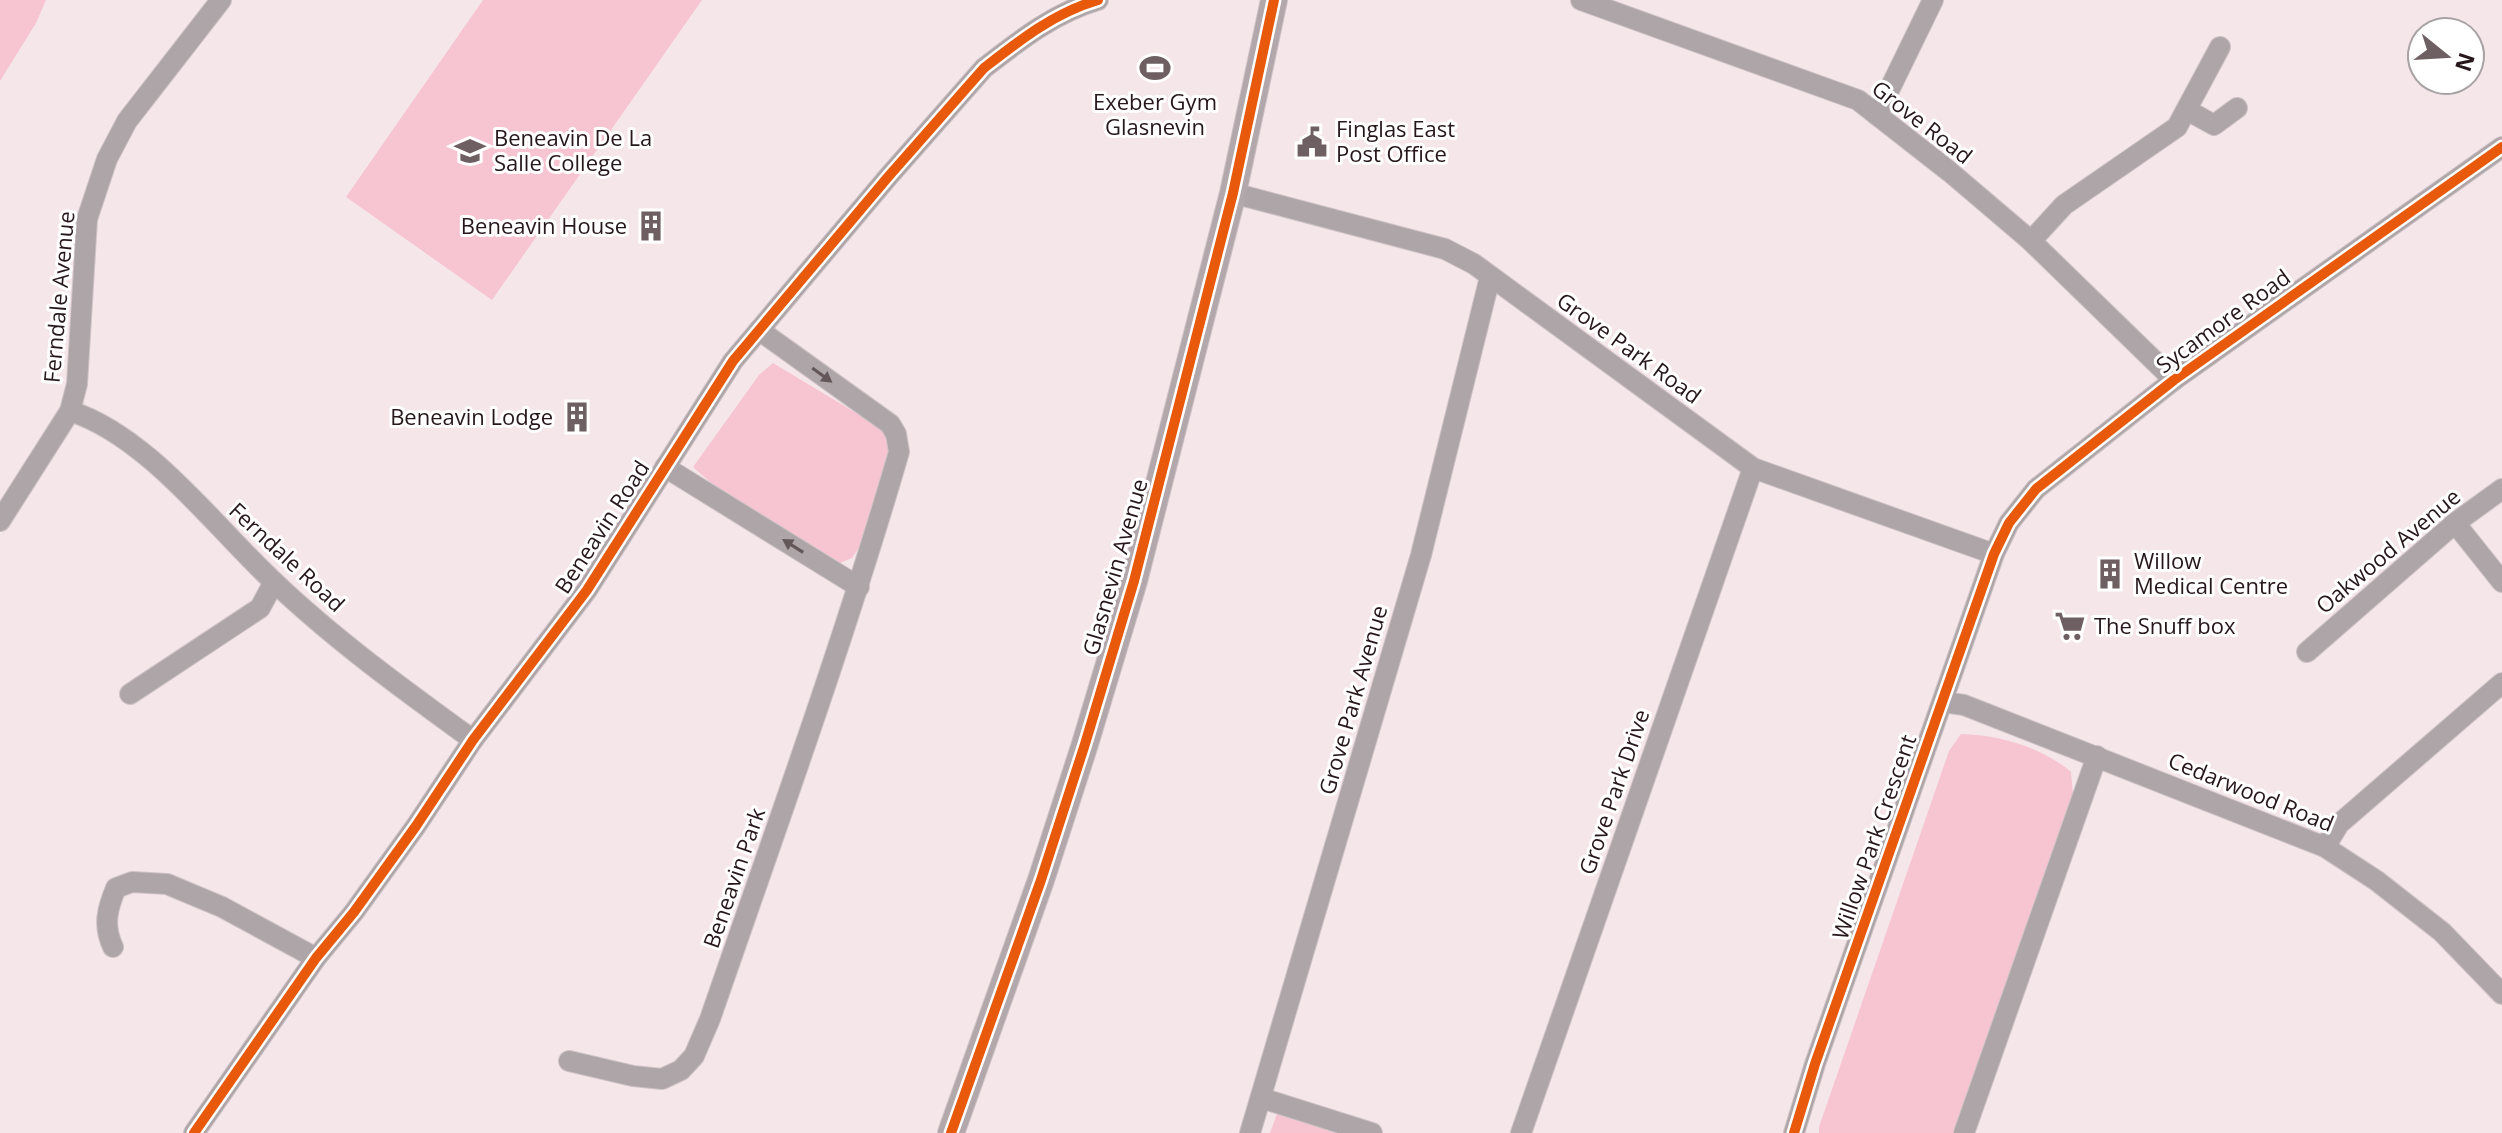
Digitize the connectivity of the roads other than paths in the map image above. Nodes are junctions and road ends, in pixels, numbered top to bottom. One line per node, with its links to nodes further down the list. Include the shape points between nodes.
1 (221, 0): 16 (street, Ferndale Avenue, via 127,121 107,159 87,219 77,384)
2 (1098, 0): 14 (street, Beneavin Road, via 1033,30 984,68)
3 (1274, 0): 11 (main road, Glasnevin Avenue)
4 (1581, 0): 9 (street, Grove Road, via 1858,100)
5 (1933, 0): 9 (street)
6 (2220, 47): 8 (street)
7 (2237, 108): 8 (street, via 2214,125)
8 (2187, 110): 12 (street, via 2177,127 2064,205)
9 (1877, 115): 12 (street, Grove Road)
10 (2502, 147): 15 (street, Sycamore Road)
11 (1233, 193): 13 (street, Grove Park Road, via 1445,249); 39 (main road, Glasnevin Avenue, via 1099,699)
12 (2031, 241): 15 (street, Grove Road)
13 (1490, 277): 18 (street, Grove Park Road); 37 (street, Grove Park Avenue, via 1421,555)
14 (759, 330): 17 (street, Beneavin Road); 25 (street, Beneavin Park, one-way to 25, via 890,424 896,434 899,452)
15 (2174, 380): 22 (street, Sycamore Road, via 2036,489 2009,523)
16 (70, 411): 20 (street, Ferndale Avenue); 23 (street, Ferndale Road, via 111,429 164,472)
17 (665, 467): 25 (street, one-way to 17); 30 (street, Beneavin Road, via 587,590)
18 (1753, 468): 22 (street, Grove Park Road); 42 (street, Grove Park Drive)
19 (2502, 489): 21 (street, Oakwood Avenue)
20 (0, 521)
21 (2455, 523): 24 (street); 26 (street, Oakwood Avenue)
22 (1994, 554): 29 (street, Willow Park Crescent)
23 (274, 582): 28 (street, via 260,608); 30 (street, Ferndale Road, via 378,671)
24 (2502, 582)
25 (859, 587): 36 (street, Beneavin Park, via 694,1056 662,1079)
26 (2307, 652)
27 (2502, 683): 32 (street, via 2339,824)
28 (130, 694)
29 (1943, 702): 31 (street, Cedarwood Road, via 1964,705); 43 (street, Willow Park Crescent)
30 (473, 740): 34 (street, Beneavin Road, via 416,826)
31 (2097, 756): 32 (street, Cedarwood Road); 44 (street)
32 (2325, 847): 35 (street, Cedarwood Road, via 2442,932)
33 (113, 947): 34 (street, via 106,920 116,888 155,883 222,907)
34 (316, 958): 38 (street, Beneavin Road)
35 (2502, 994)
36 (569, 1061)
37 (1261, 1098): 40 (street, Grove Park Avenue); 41 (street)
38 (194, 1133)
39 (951, 1133)
40 (1250, 1133)
41 (1372, 1133)
42 (1521, 1133)
43 (1794, 1133)
44 (1964, 1133)

